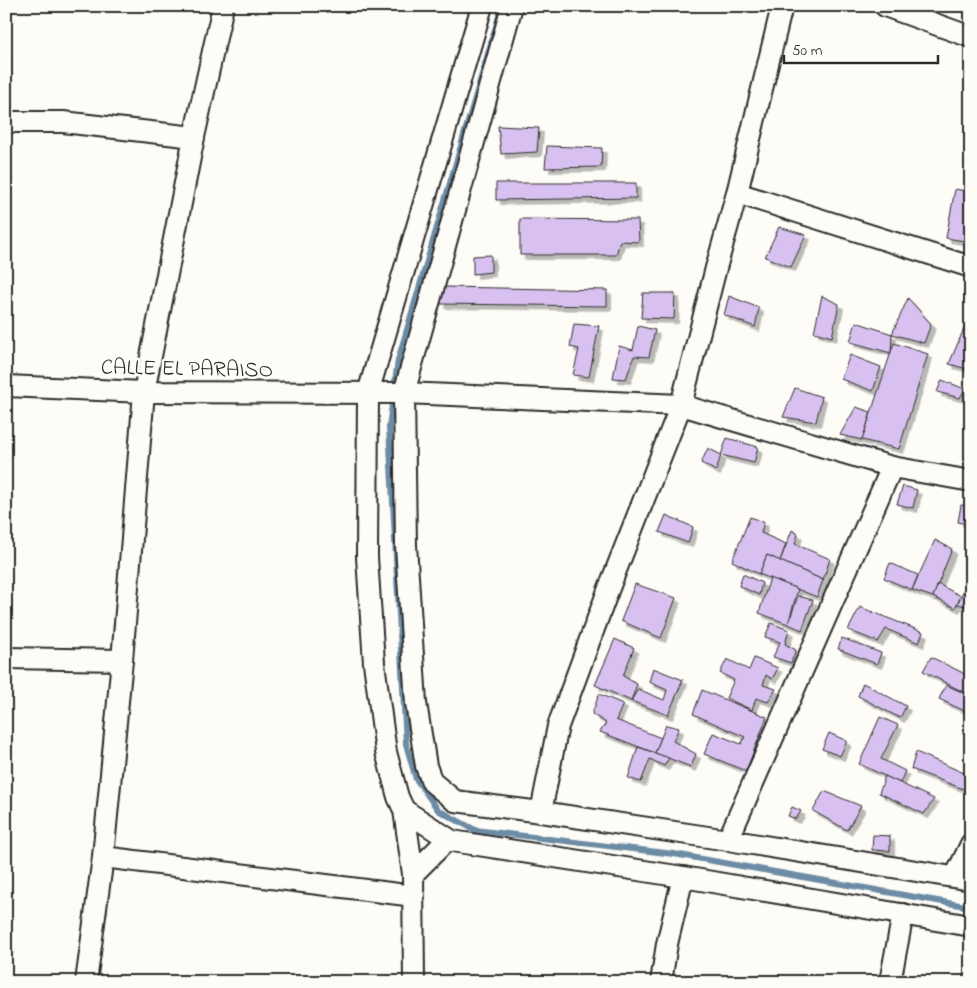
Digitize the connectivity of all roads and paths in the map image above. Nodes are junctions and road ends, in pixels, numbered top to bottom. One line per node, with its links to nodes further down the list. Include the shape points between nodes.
1 (223, 6): 8 (street)
2 (482, 6): 13 (street)
3 (512, 6): 14 (street)
4 (782, 6): 9 (street)
5 (885, 6): 6 (street)
6 (971, 38)
7 (6, 122): 8 (street, via 63,122)
8 (194, 137): 12 (street)
9 (737, 193): 10 (street); 15 (street)
10 (971, 267)
11 (6, 386): 12 (street, CALLE EL PARAISO)
12 (144, 392): 13 (street, CALLE EL PARAISO); 19 (street)
13 (368, 393): 14 (street, CALLE EL PARAISO); 20 (street, via 367,557 374,663 386,752)
14 (404, 393): 15 (street, CALLE EL PARAISO); 21 (street, via 407,555 416,703 426,766 432,782 455,801)
15 (681, 405): 16 (street, CALLE EL PARAISO); 21 (street, via 558,726)
16 (892, 467): 17 (street, CALLE EL PARAISO); 23 (street)
17 (971, 481)
18 (6, 658): 19 (street)
19 (122, 660): 25 (street)
20 (404, 810): 22 (street); 26 (street)
21 (541, 812): 23 (street)
22 (448, 839): 26 (street); 27 (street)
23 (728, 840): 28 (street)
24 (971, 844): 28 (street)
25 (103, 858): 29 (street); 32 (street)
26 (413, 874): 29 (street)
27 (683, 877): 30 (street); 34 (street)
28 (963, 879)
29 (414, 896): 33 (street)
30 (903, 914): 31 (street); 35 (street)
31 (971, 926)
32 (86, 982)
33 (414, 982)
34 (661, 982)
35 (890, 982)

